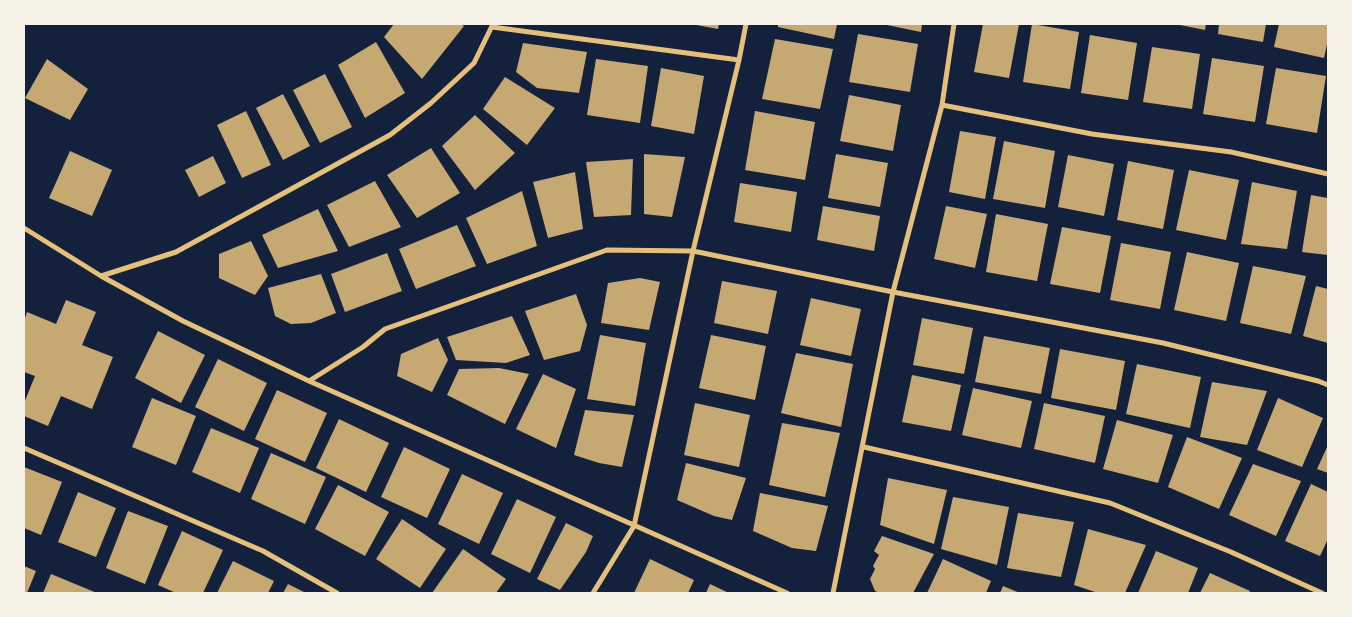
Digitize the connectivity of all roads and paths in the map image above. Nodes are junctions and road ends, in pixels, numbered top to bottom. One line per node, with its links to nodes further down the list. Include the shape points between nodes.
1 (746, 24): 4 (street)
2 (954, 24): 5 (street)
3 (493, 25): 4 (street); 9 (street, via 474,63 390,135 176,252)
4 (739, 60): 8 (street)
5 (942, 105): 6 (street, via 1092,134 1231,152); 10 (street)
6 (1328, 174)
7 (24, 228): 9 (street)
8 (693, 251): 10 (street); 11 (street, via 607,250 385,329); 15 (street)
9 (101, 276): 11 (street, via 184,321)
10 (893, 292): 12 (street, via 1163,343); 13 (street)
11 (310, 381): 15 (street)
12 (1328, 385)
13 (864, 447): 19 (street); 20 (street, via 1110,503)
14 (24, 448): 16 (street, via 263,551)
15 (634, 526): 17 (street); 18 (street)
16 (337, 593)
17 (593, 593)
18 (787, 593)
19 (833, 593)
20 (1322, 593)

